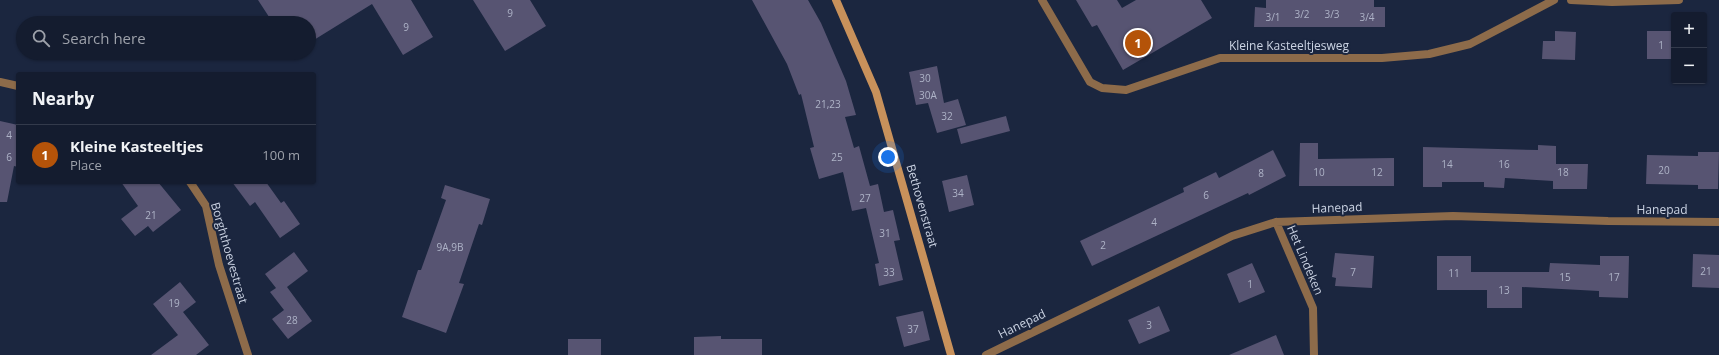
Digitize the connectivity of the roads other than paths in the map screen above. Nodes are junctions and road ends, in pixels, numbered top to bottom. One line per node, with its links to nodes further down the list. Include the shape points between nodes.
1 (836, 0): 13 (main road, Bethovenstraat, via 876,92)
2 (1042, 0): 3 (street, Kleine Kasteeltjesweg, via 1090,82 1102,88 1126,90 1220,58 1382,58 1429,54 1470,44)
3 (1554, 0)
4 (1571, 0): 6 (street)
5 (1679, 0): 6 (street)
6 (1612, 1)
7 (0, 82): 8 (street)
8 (16, 86)
9 (191, 184): 12 (street, Borghthoevestraat, via 206,206 218,265)
10 (1276, 222): 11 (street, Hanepad, via 1453,216); 14 (street, Hanepad, via 1232,236); 15 (street, Het Lindeken, via 1312,308)
11 (1719, 222)
12 (248, 355)
13 (951, 355)
14 (986, 355)
15 (1314, 355)

